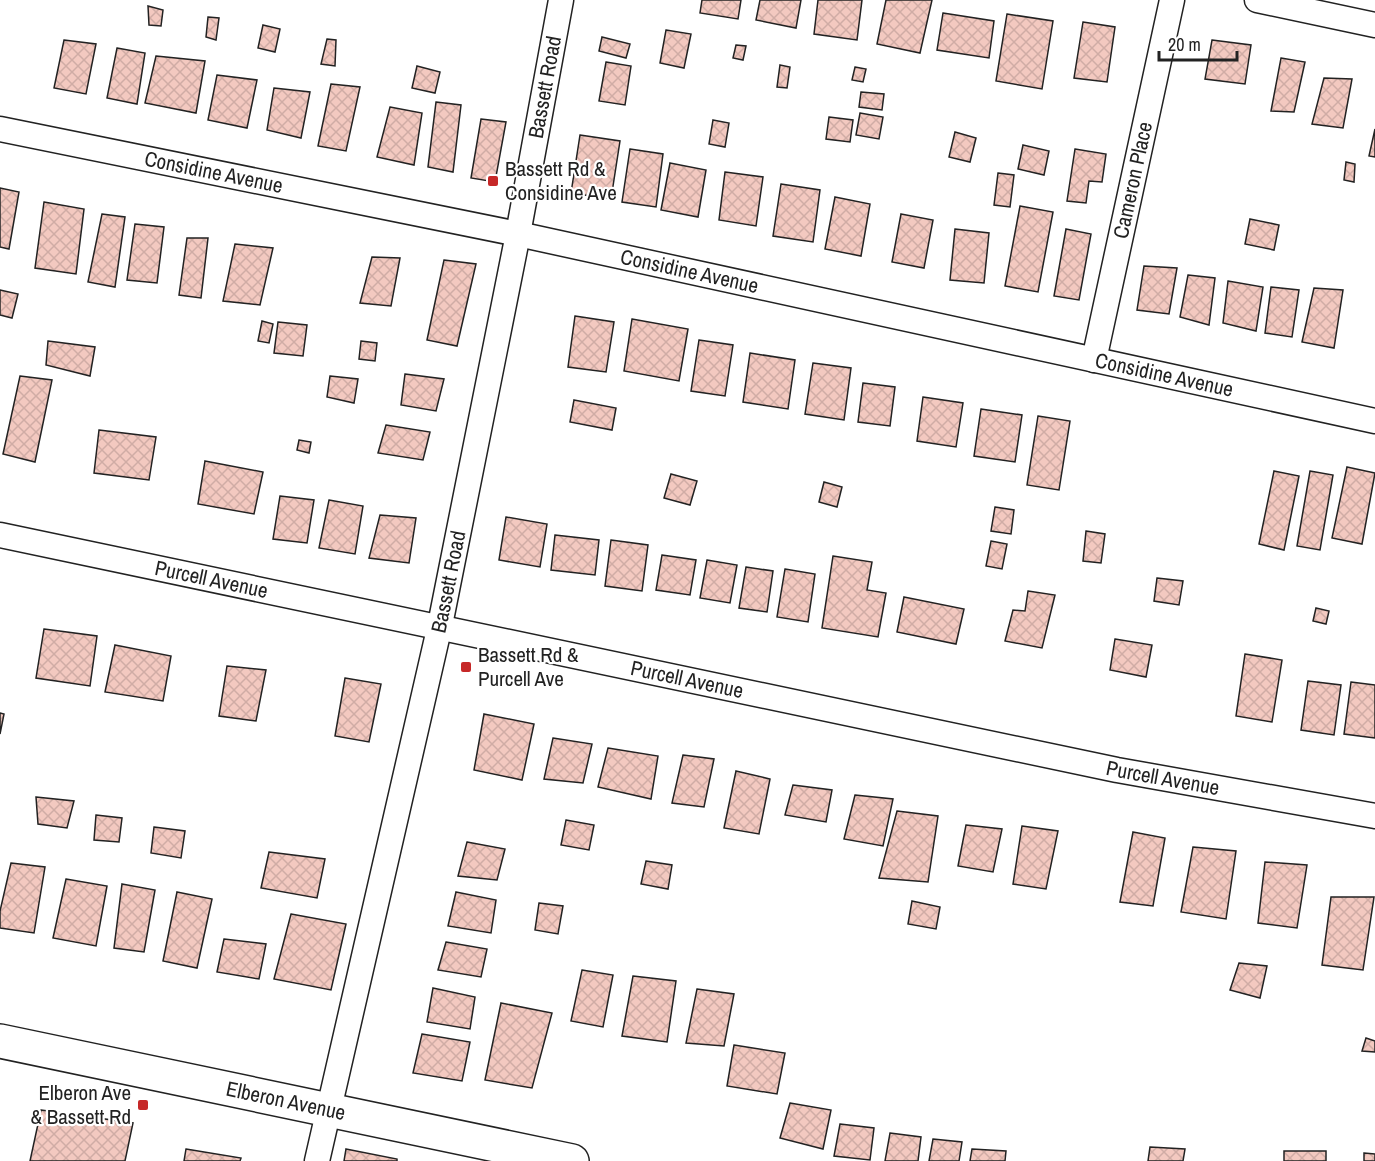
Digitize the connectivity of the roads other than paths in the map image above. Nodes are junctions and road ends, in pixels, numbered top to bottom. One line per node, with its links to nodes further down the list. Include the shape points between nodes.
1 (561, 0): 6 (street, Bassett Road)
2 (1172, 0): 7 (street, Cameron Place)
3 (1257, 0): 4 (street)
4 (1375, 25)
5 (0, 129): 6 (street, Considine Avenue)
6 (518, 234): 7 (street, Considine Avenue); 10 (street, Bassett Road)
7 (1094, 360): 8 (street, Considine Avenue)
8 (1375, 421)
9 (0, 535): 10 (street, Purcell Avenue)
10 (440, 625): 11 (street, Purcell Avenue, via 1117,770); 13 (street, Bassett Road)
11 (1375, 816)
12 (0, 1041): 13 (street, Elberon Avenue)
13 (327, 1108): 14 (street, Bassett Road); 15 (street, Elberon Avenue)
14 (317, 1161)
15 (572, 1161)

